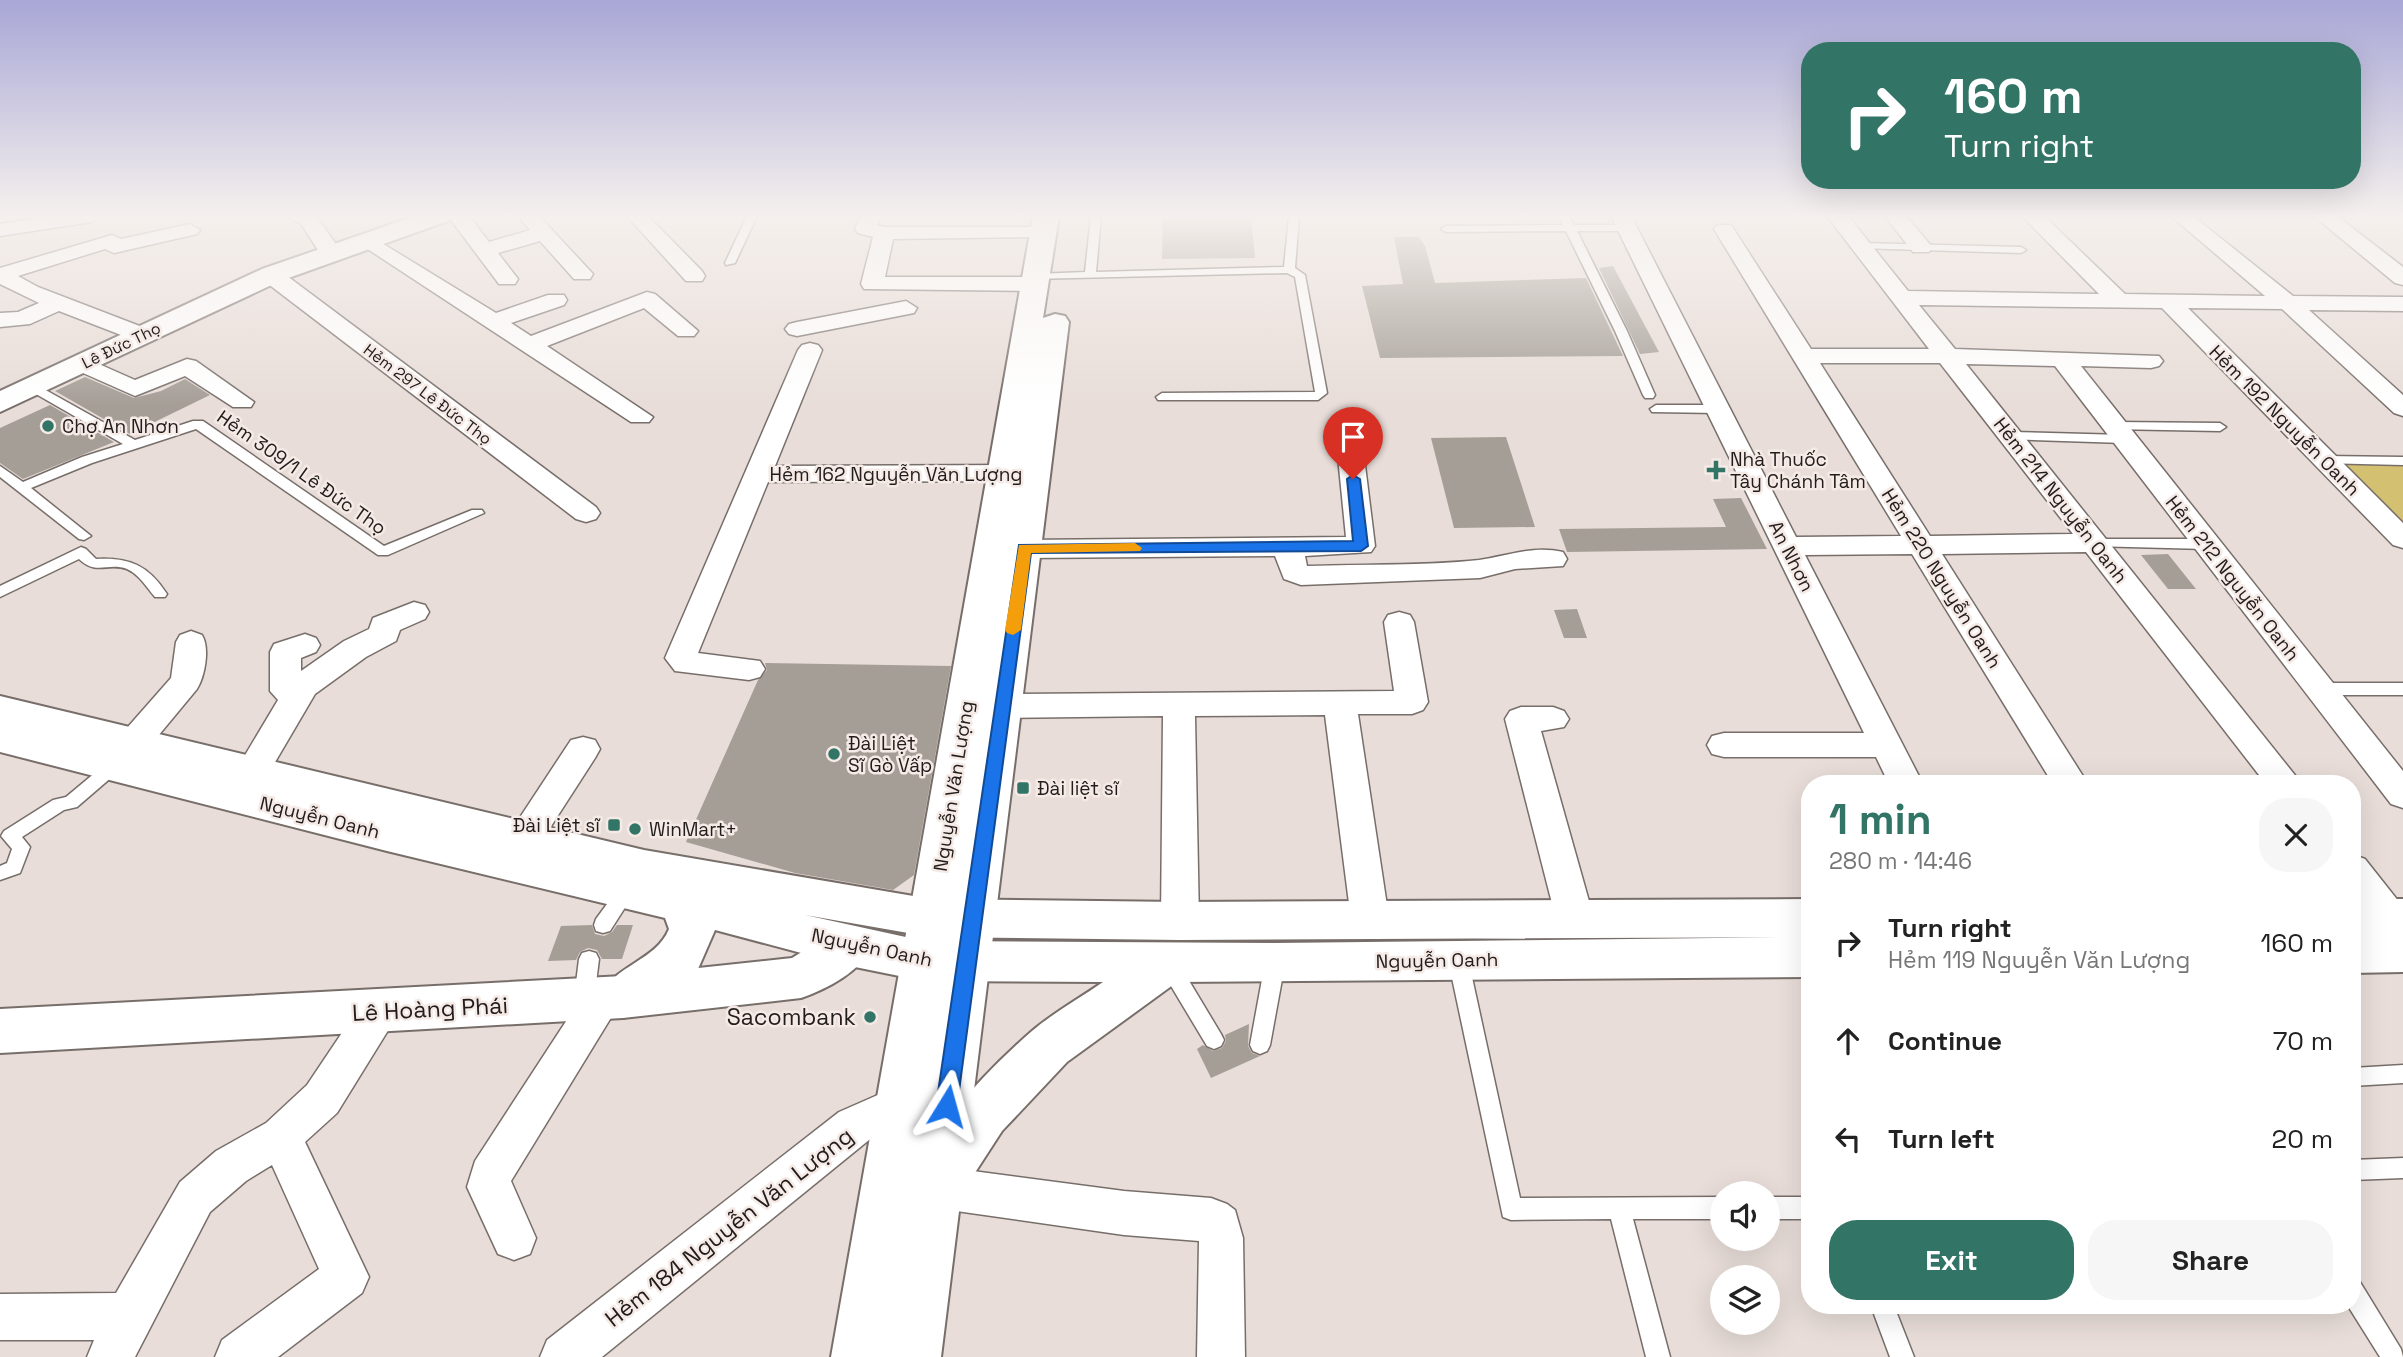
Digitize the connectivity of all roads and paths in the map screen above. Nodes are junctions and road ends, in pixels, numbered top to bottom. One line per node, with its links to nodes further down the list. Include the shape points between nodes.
1 (8, 279): 20 (street)
2 (262, 279): 28 (street, Lê Đức Thọ)
3 (277, 279): 56 (street, Hẻm 297 Lê Đức Thọ)
4 (428, 279): 25 (street)
5 (872, 279): 15 (street, via 872,284)
6 (1025, 279): 15 (street)
7 (1056, 279): 52 (street, Nguyễn Văn Lượng)
8 (1301, 279): 37 (lane, via 1318,396)
9 (1595, 279): 36 (lane)
10 (1653, 279): 42 (street, An Nhơn)
11 (1756, 279): 30 (street, Hẻm 220 Nguyễn Oanh)
12 (1887, 279): 16 (street, Hẻm 214 Nguyễn Oanh)
13 (2097, 279): 18 (street)
14 (2259, 279): 21 (street)
15 (914, 284): 23 (street)
16 (1902, 298): 18 (street); 31 (street, Hẻm 214 Nguyễn Oanh)
17 (556, 300): 25 (street)
18 (2118, 300): 19 (street)
19 (2168, 301): 21 (street); 49 (street, Hẻm 192 Nguyễn Oanh)
20 (60, 302): 24 (street, via 22,319); 28 (street)
21 (2287, 302): 22 (street); 40 (street)
22 (2403, 304)
23 (906, 308): 27 (street); 53 (street, Hẻm 162 Nguyễn Văn Lượng, via 803,339)
24 (0, 320)
25 (494, 322): 29 (street)
26 (687, 331): 29 (street, via 647,299)
27 (899, 332)
28 (142, 335): 34 (street, Lê Đức Thọ)
29 (529, 345): 43 (street)
30 (1804, 356): 31 (street); 60 (street, Hẻm 220 Nguyễn Oanh)
31 (1948, 356): 32 (street); 46 (street, Hẻm 214 Nguyễn Oanh)
32 (2063, 360): 33 (street); 45 (street, Hẻm 212 Nguyễn Oanh)
33 (2151, 362)
34 (83, 364): 35 (street, Lê Đức Thọ); 39 (street, via 135,389 187,366)
35 (33, 387): 38 (street, Lê Đức Thọ); 47 (lane)
36 (1649, 395)
37 (1162, 397)
38 (0, 402)
39 (242, 402)
40 (2403, 408)
41 (1656, 409): 42 (lane)
42 (1718, 409): 62 (street, An Nhơn)
43 (640, 417)
44 (2220, 427): 45 (lane)
45 (2119, 433): 46 (lane); 61 (street, Hẻm 212 Nguyễn Oanh)
46 (2011, 436): 59 (street, Hẻm 214 Nguyễn Oanh)
47 (133, 444): 54 (lane, Hẻm 309/1 Lê Đức Thọ); 55 (lane, Hẻm 309/1 Lê Đức Thọ, via 198,424 383,552)
48 (1351, 457): 63 (street, via 1361,546)
49 (2324, 460): 50 (lane); 57 (street, Hẻm 192 Nguyễn Oanh)
50 (2403, 461)
51 (0, 470): 54 (lane)
52 (1019, 473): 53 (street, Hẻm 162 Nguyễn Văn Lượng); 64 (street, Nguyễn Văn Lượng); 100 (street, Nguyễn Văn Lượng)
53 (758, 474): 72 (street, Hẻm 162 Nguyễn Văn Lượng, via 681,658 686,663)
54 (24, 485): 58 (lane)
55 (477, 513)
56 (586, 513)
57 (2401, 535)
58 (84, 536)
59 (2095, 543): 60 (street); 61 (lane); 89 (street, Hẻm 214 Nguyễn Oanh)
60 (1921, 544): 62 (street); 88 (street, Hẻm 220 Nguyễn Oanh)
61 (2206, 544): 73 (street, Hẻm 212 Nguyễn Oanh)
62 (1787, 546): 83 (street, An Nhơn)
63 (1280, 547): 64 (street); 65 (street, via 1290,552 1294,572 1301,576 1480,569 1515,560)
64 (1024, 548): 78 (street, Nguyễn Văn Lượng)
65 (1553, 559)
66 (0, 592): 67 (lane, via 81,552 93,564 123,562 141,568)
67 (160, 594)
68 (414, 612): 75 (street, via 384,625 385,634 318,674)
69 (1399, 622): 76 (street, via 1412,702)
70 (191, 642): 85 (street, via 186,681)
71 (305, 645): 75 (street, via 285,652 286,691)
72 (749, 669)
73 (2319, 689): 74 (lane); 90 (street, Hẻm 212 Nguyễn Oanh)
74 (2403, 689)
75 (299, 694): 86 (street)
76 (1340, 703): 77 (street); 97 (street)
77 (1179, 704): 78 (street); 101 (street)
78 (1003, 706): 100 (street, Nguyễn Văn Lượng)
79 (0, 710): 85 (street, Nguyễn Oanh)
80 (1553, 719): 98 (street, via 1521,719)
81 (0, 737): 85 (street, Nguyễn Oanh)
82 (1724, 745): 83 (street)
83 (1887, 746): 87 (street, An Nhơn)
84 (583, 749): 91 (street)
85 (123, 754): 86 (street, Nguyễn Oanh); 92 (lane, via 71,802 10,836 21,847 14,868); 94 (street, Nguyễn Oanh)
86 (252, 772): 91 (street, Nguyễn Oanh)
87 (1902, 775)
88 (2065, 775)
89 (2278, 775)
90 (2403, 795)
91 (525, 838): 94 (street, Nguyễn Oanh)
92 (0, 873)
93 (2361, 884): 99 (street)
94 (624, 894): 95 (street, Nguyễn Oanh); 100 (street, Nguyễn Oanh, via 724,883)
95 (682, 903): 102 (street, Nguyễn Oanh); 107 (street, via 692,929 682,955)
96 (1801, 918): 98 (street, Nguyễn Oanh)
97 (1370, 919): 98 (street, Nguyễn Oanh); 101 (street, Nguyễn Oanh)
98 (1574, 919)
99 (2387, 926): 103 (street)
100 (949, 940): 101 (street, Nguyễn Oanh); 102 (street, Nguyễn Oanh); 114 (street, Nguyễn Văn Lượng); 118 (street, Nguyễn Văn Lượng)
101 (1174, 942): 106 (street, Nguyễn Oanh); 110 (lane); 118 (street, via 1050,1046 984,1114)
102 (850, 946): 107 (street, Lê Hoàng Phái, via 802,978)
103 (2361, 946)
104 (1801, 957): 105 (street, Nguyễn Oanh)
105 (1458, 959): 106 (street, Nguyễn Oanh); 122 (lane, via 1511,1209)
106 (1275, 963): 111 (lane)
107 (600, 989): 108 (street, Lê Hoàng Phái); 123 (street, via 490,1176 489,1187)
108 (378, 1012): 109 (street, Lê Hoàng Phái); 115 (street, via 322,1100)
109 (0, 1031)
110 (1214, 1040)
111 (1260, 1045)
112 (2403, 1074): 113 (lane)
113 (2361, 1076)
114 (900, 1112): 130 (street, Hẻm 184 Nguyễn Văn Lượng, via 880,1114 854,1126); 131 (street, Nguyễn Văn Lượng)
115 (281, 1137): 126 (street, via 230,1166 195,1197); 129 (street, via 346,1277)
116 (2403, 1168): 117 (lane)
117 (2361, 1170)
118 (934, 1187): 132 (street, Nguyễn Văn Lượng); 133 (street, via 1211,1220 1219,1226 1221,1238)
119 (1710, 1208): 122 (lane)
120 (1780, 1208): 121 (lane)
121 (1801, 1208)
122 (1619, 1209): 134 (lane)
123 (514, 1238)
124 (2361, 1305): 136 (lane)
125 (1886, 1314): 135 (lane)
126 (129, 1316): 127 (street); 128 (street)
127 (0, 1317)
128 (111, 1357)
129 (239, 1357)
130 (565, 1357)
131 (860, 1357)
132 (912, 1357)
133 (1221, 1357)
134 (1658, 1357)
135 (1902, 1357)
136 (2393, 1357)

